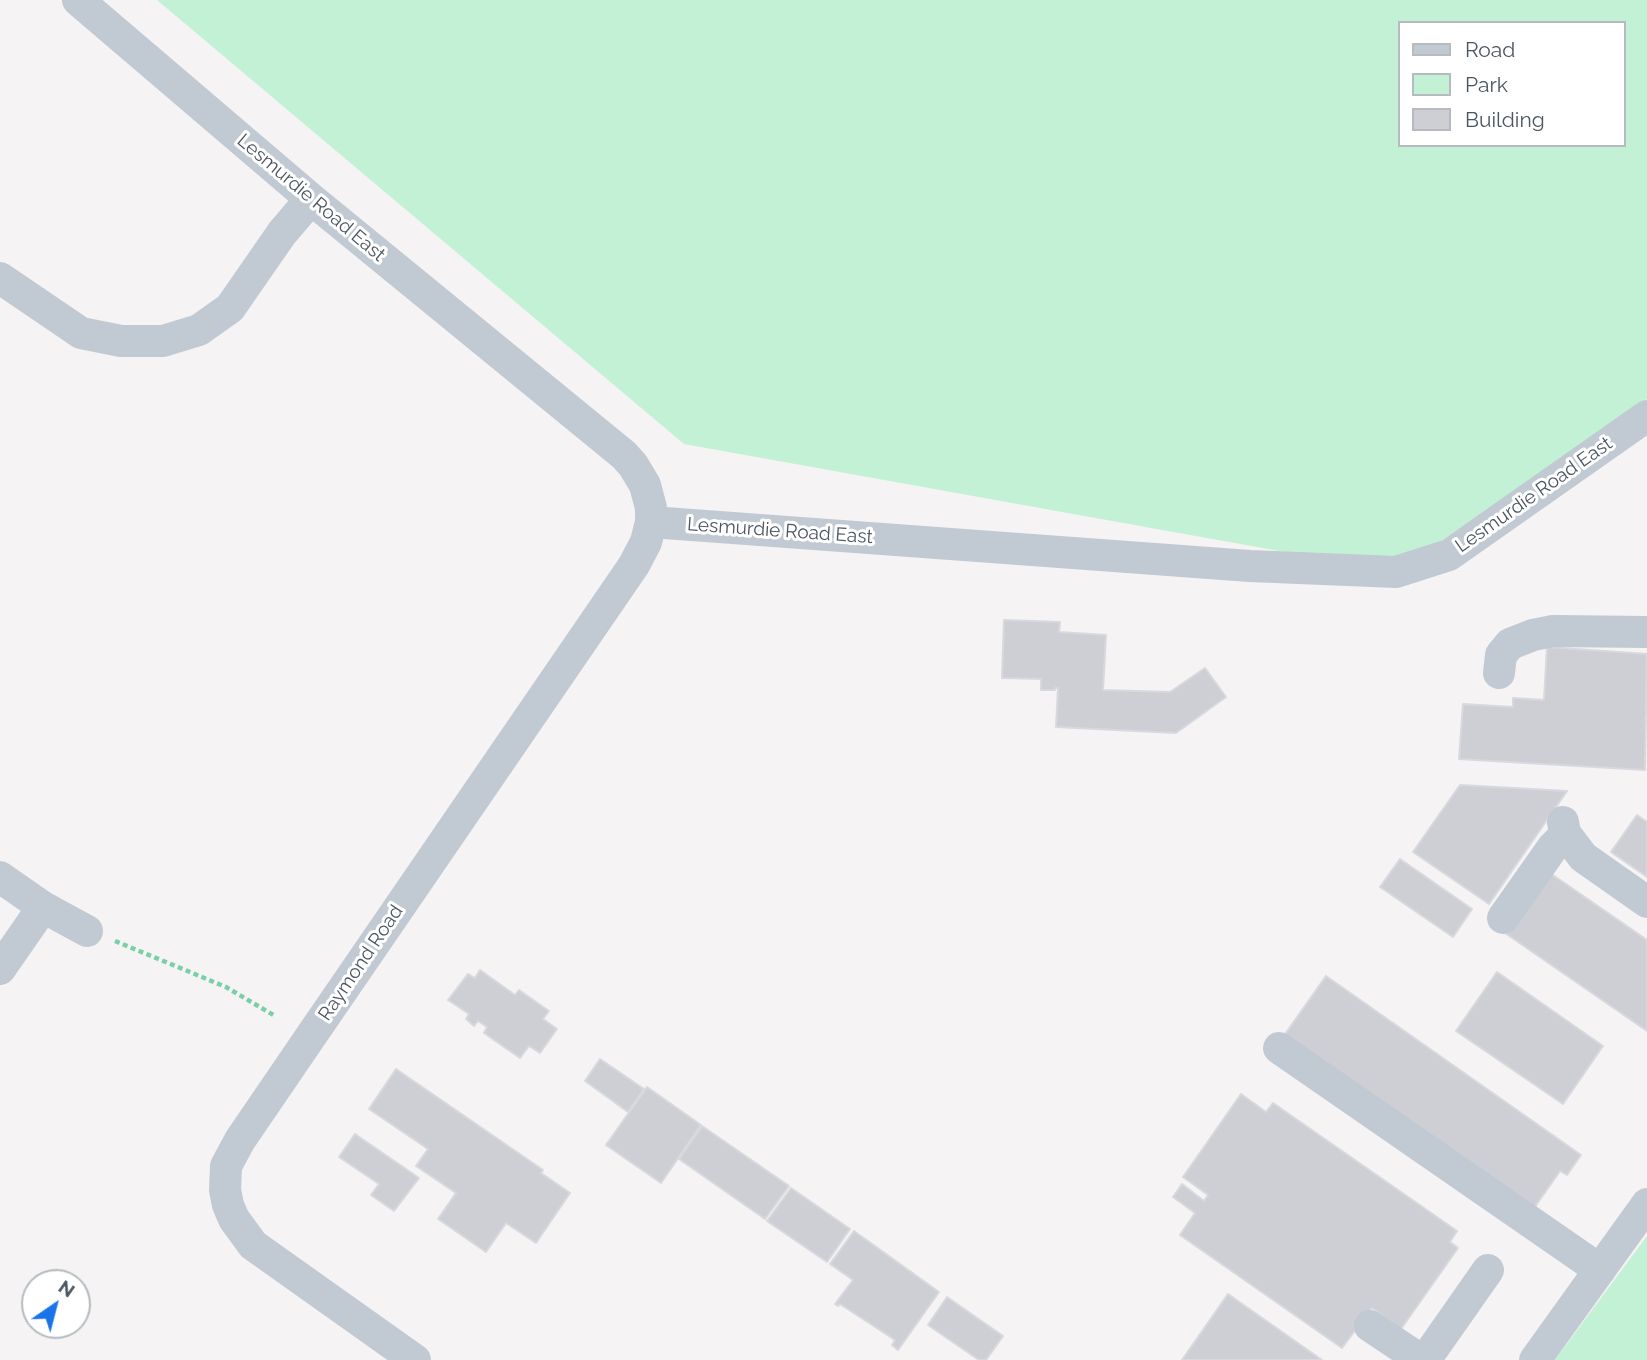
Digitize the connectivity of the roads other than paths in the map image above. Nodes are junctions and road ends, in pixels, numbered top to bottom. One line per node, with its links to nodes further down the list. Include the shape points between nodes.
1 (78, 0): 2 (street, Lesmurdie Road East)
2 (311, 199): 3 (street, via 230,308 199,331 163,341 121,341 81,334); 5 (street, Lesmurdie Road East, via 624,455 645,485)
3 (0, 278)
4 (1647, 416): 5 (street, Lesmurdie Road East, via 1449,555 1396,572 1250,566)
5 (651, 522): 19 (street, Raymond Road, via 634,565 226,1166 228,1205 253,1245)
6 (1647, 632): 7 (street, via 1533,635 1510,644 1501,655)
7 (1499, 673)
8 (0, 877): 10 (street)
9 (1647, 902): 11 (street, via 1583,857 1566,830)
10 (43, 908): 12 (street); 13 (street)
11 (1503, 918)
12 (87, 931)
13 (0, 969)
14 (1279, 1048): 17 (street)
15 (1647, 1204): 17 (street)
16 (1488, 1270): 20 (street)
17 (1600, 1270): 21 (street)
18 (1370, 1326): 20 (street)
19 (415, 1360)
20 (1423, 1360)
21 (1535, 1360)

